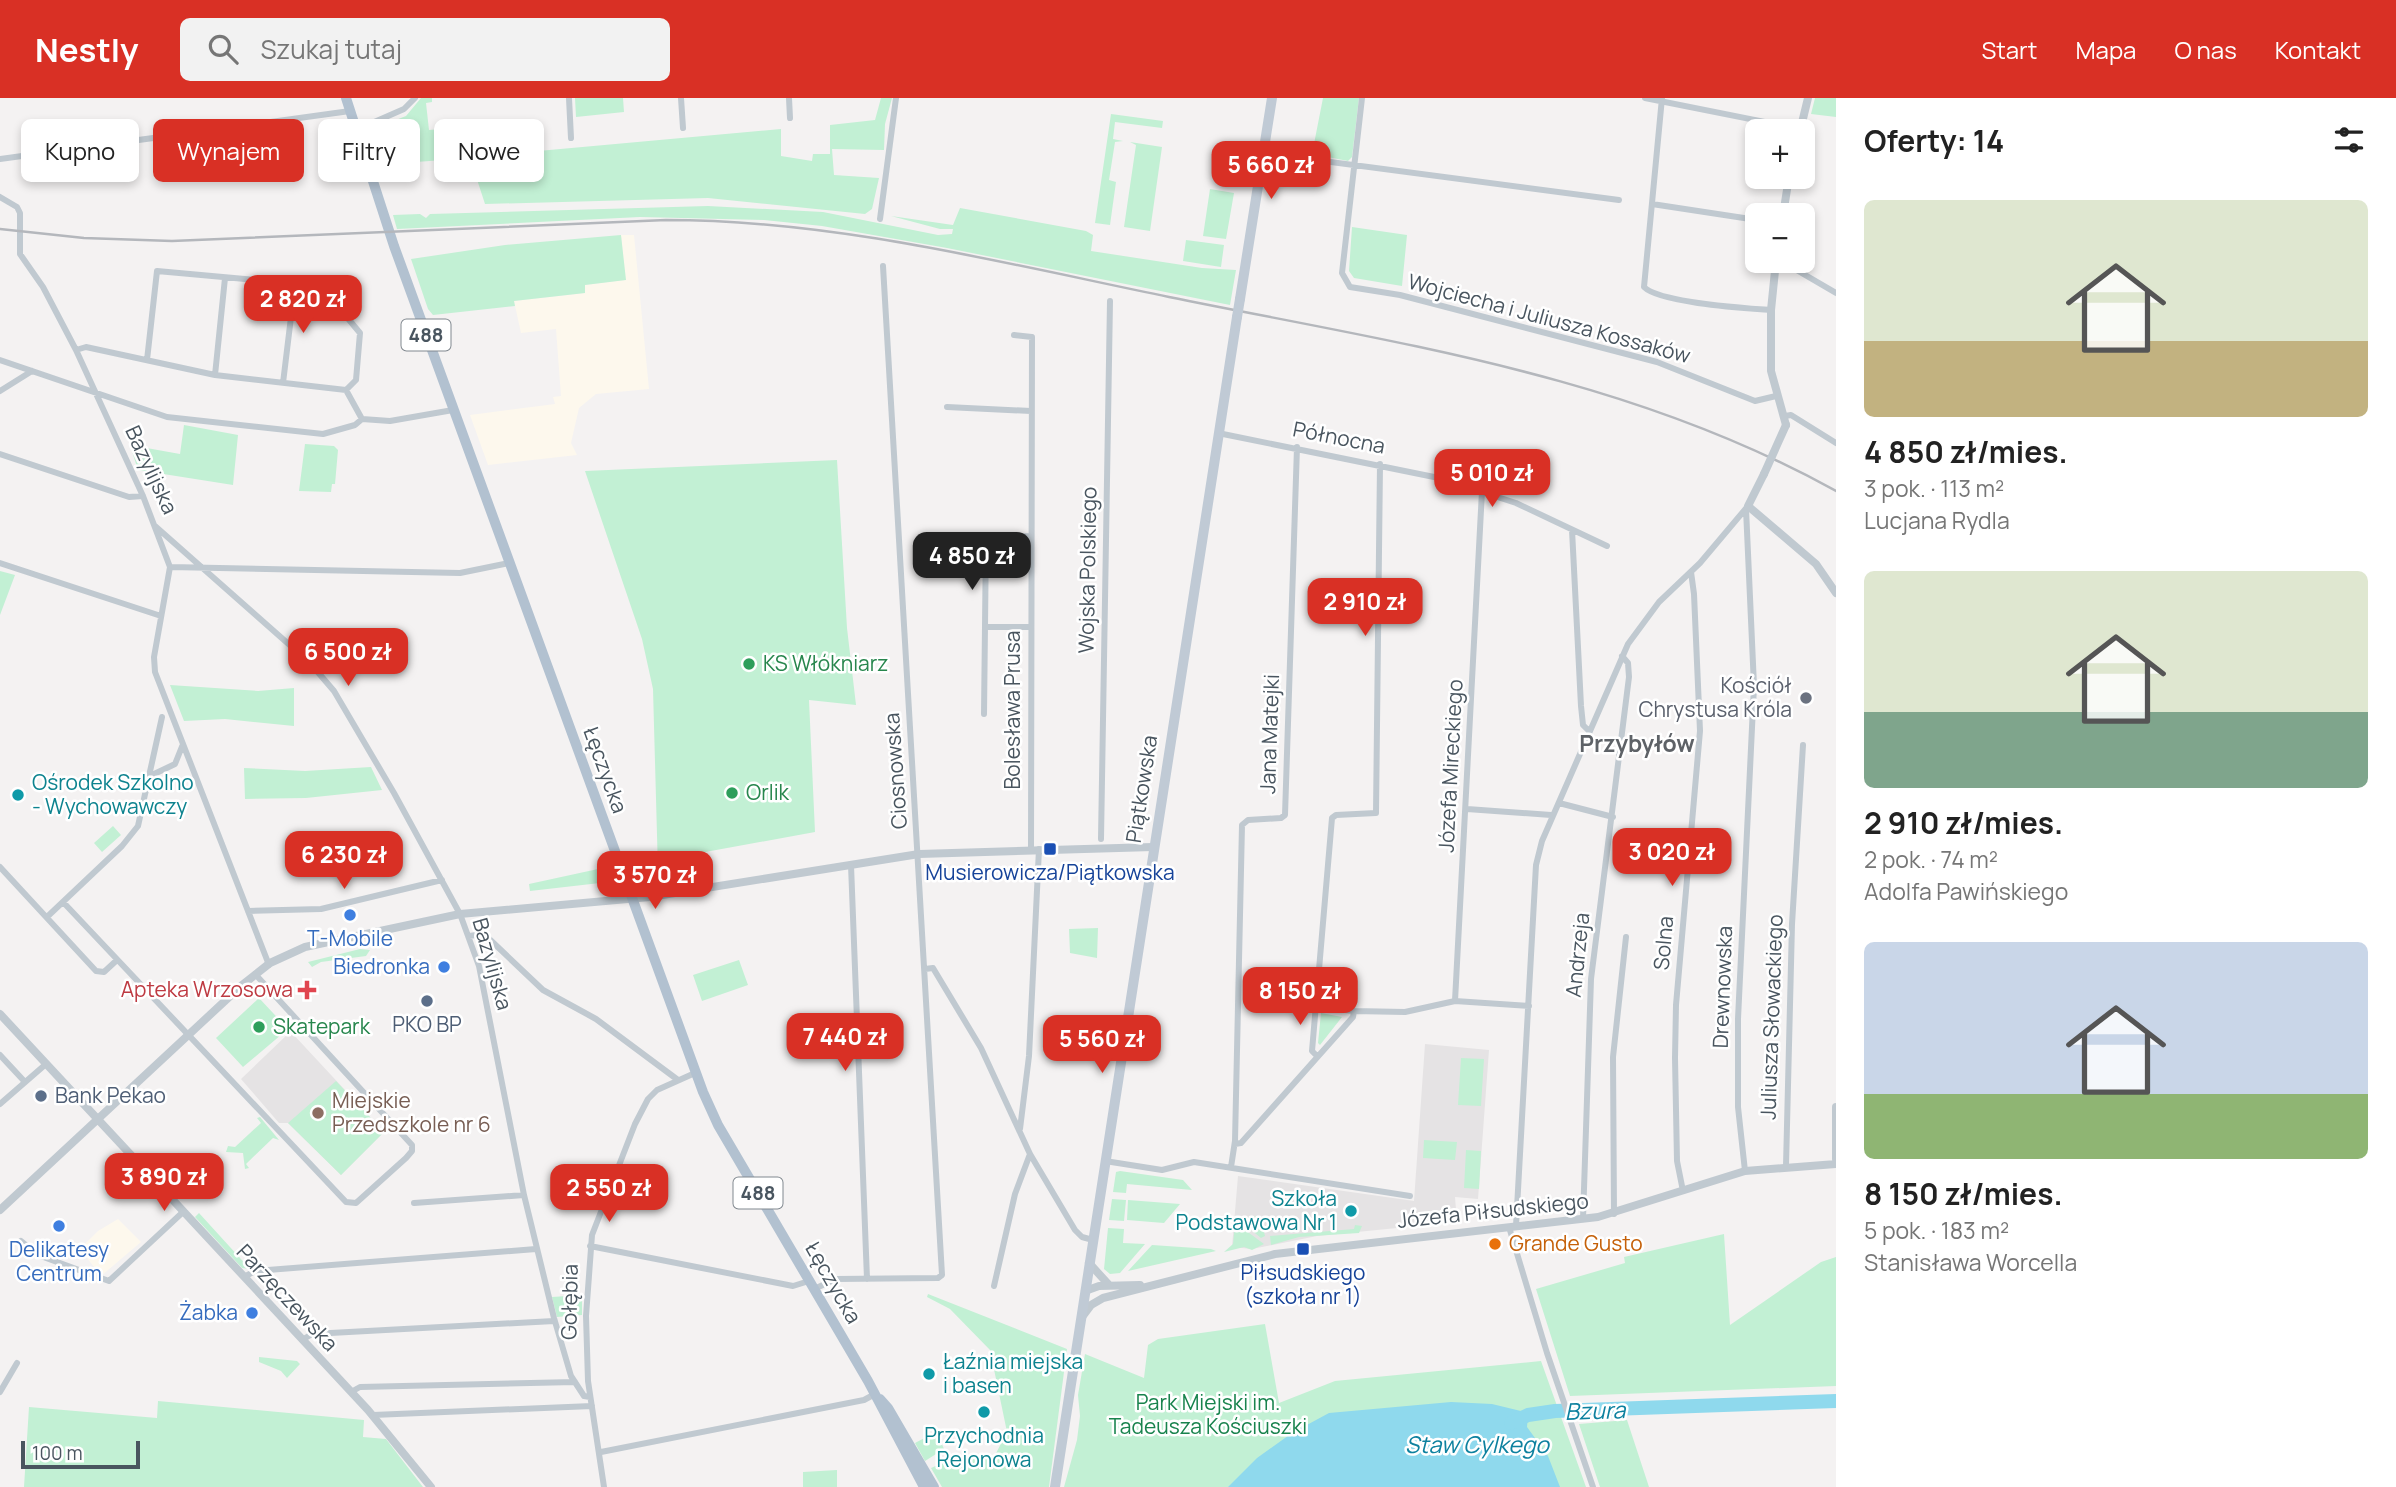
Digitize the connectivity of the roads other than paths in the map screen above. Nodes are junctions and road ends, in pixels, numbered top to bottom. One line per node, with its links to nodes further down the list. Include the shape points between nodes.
1 (346, 98): 12 (main road, 488)
2 (415, 98): 15 (street, via 404,109)
3 (569, 98): 19 (street)
4 (681, 98): 18 (street)
5 (789, 98): 13 (street)
6 (896, 98): 28 (street)
7 (1272, 98): 20 (main road, Piątkowska)
8 (1362, 98): 22 (street)
9 (1644, 98): 11 (street)
10 (1808, 98): 17 (street)
11 (1662, 99): 16 (street); 26 (street)
12 (350, 111): 14 (main road, 488); 21 (street)
13 (790, 118)
14 (352, 119)
15 (381, 119)
16 (1751, 119)
17 (1803, 119)
18 (683, 128)
19 (571, 138)
20 (1263, 153): 22 (street); 53 (main road, Piątkowska, bridge)
21 (0, 159)
22 (1353, 165): 25 (street); 47 (street, Wojciecha i Juliusza Kossaków, via 1342,273 1350,287 1400,295 1657,362 1755,401)
23 (372, 182): 49 (main road, Łęczycka / 488)
24 (0, 198): 38 (street, Bazylijska, via 20,213 20,254)
25 (1619, 200)
26 (1652, 204): 27 (street); 36 (street, via 1643,278 1648,291 1712,305)
27 (1745, 218)
28 (880, 219)
29 (883, 266): 88 (street, Ciosnowska)
30 (1775, 273): 36 (street)
31 (1802, 273): 34 (street)
32 (225, 278): 33 (street); 40 (street, via 157,271); 42 (street)
33 (295, 284): 43 (street); 44 (street, via 321,286 359,333 356,380)
34 (1836, 293)
35 (1111, 302): 85 (street, Wojska Polskiego)
36 (1771, 310): 47 (street, via 1771,371)
37 (1014, 335): 50 (street, Bolesława Prusa, via 1032,337)
38 (76, 350): 40 (street, via 86,347); 46 (street, Bazylijska)
39 (0, 360): 41 (street)
40 (147, 360): 42 (street)
41 (32, 371): 45 (street); 46 (street)
42 (215, 375): 43 (street)
43 (284, 383): 44 (street)
44 (346, 390): 51 (street)
45 (0, 391)
46 (97, 394): 51 (street, via 167,417 299,433 323,435); 59 (street, Bazylijska)
47 (1776, 396): 52 (street)
48 (947, 407): 50 (street)
49 (453, 410): 51 (street, via 390,421); 66 (main road, Łęczycka / 488)
50 (1031, 411): 63 (street, Bolesława Prusa)
51 (362, 419)
52 (1786, 421): 54 (street, via 1791,415); 60 (street, bridge)
53 (1218, 433): 55 (street, Północna); 86 (main road, Piątkowska)
54 (1836, 443)
55 (1297, 447): 57 (street, Północna); 119 (street, Jana Matejki, via 1285,815 1248,820 1242,825)
56 (0, 454): 59 (street, via 128,497)
57 (1380, 464): 58 (street, Północna); 105 (street, via 1376,813 1332,818)
58 (1482, 491): 62 (street, Północna); 82 (street, Józefa Mireckiego)
59 (143, 496): 61 (street, Bazylijska)
60 (1747, 508): 69 (street); 70 (street, via 1816,564); 125 (street, Drewnowska, via 1754,686 1738,1019 1738,1107)
61 (155, 526): 67 (street, Bazylijska); 68 (street)
62 (1572, 530): 64 (street, Północna); 77 (street, via 1581,706)
63 (1031, 536): 72 (street, via 986,537); 73 (street, Bolesława Prusa)
64 (1606, 546)
65 (0, 563): 71 (street)
66 (509, 563): 67 (street, via 460,573); 92 (main road, Łęczycka / 488)
67 (200, 566): 68 (street); 91 (street, Bazylijska, via 310,663 334,691)
68 (170, 567): 71 (street)
69 (1690, 572): 74 (street, via 1651,612); 126 (street, Solna, via 1700,731 1676,1004 1677,1161)
70 (1836, 593)
71 (161, 616): 78 (street, via 155,672)
72 (986, 627): 73 (street); 75 (street)
73 (1031, 627): 87 (street, Bolesława Prusa)
74 (1622, 656): 77 (street); 84 (street, Andrzeja, via 1629,677)
75 (984, 714)
76 (162, 717): 80 (street)
77 (1588, 730): 81 (street)
78 (183, 744): 80 (street, via 175,764); 94 (street)
79 (1803, 744): 123 (street, Juliusza Słowackiego, via 1792,924)
80 (150, 776): 93 (street, via 138,826)
81 (1559, 803): 83 (street); 84 (street)
82 (1467, 809): 83 (street); 103 (street, Józefa Mireckiego)
83 (1551, 815): 104 (street, via 1536,865)
84 (1614, 817): 133 (street, Andrzeja, via 1591,979)
85 (1101, 839)
86 (1153, 847): 87 (street); 121 (main road, Piątkowska)
87 (1035, 849): 88 (street); 118 (street, Bolesława Prusa, via 1030,1044)
88 (919, 854): 89 (street); 101 (street, Ciosnowska)
89 (851, 865): 92 (street); 141 (street)
90 (0, 867): 96 (street)
91 (442, 880): 94 (street, via 321,909); 95 (street, Bazylijska)
92 (632, 899): 95 (street); 112 (main road, Łęczycka / 488)
93 (63, 902): 96 (street); 99 (street)
94 (248, 911): 100 (street)
95 (460, 914): 97 (street, Bazylijska); 100 (street, via 305,947)
96 (48, 916): 99 (street, via 96,971 104,972)
97 (470, 936): 113 (street, via 484,934 543,990 596,1019); 127 (street, Bazylijska)
98 (1626, 937): 132 (street, via 1613,1057)
99 (117, 960): 108 (street)
100 (269, 965): 102 (street)
101 (925, 968): 118 (street, via 933,968 981,1048); 141 (street, Ciosnowska, via 942,1275)
102 (255, 974): 108 (street); 108 (street, via 412,1145 406,1158 356,1203 346,1202)
103 (1455, 1001): 104 (street); 106 (street, via 1405,1012)
104 (1529, 1006): 134 (street)
105 (1316, 1007): 106 (street); 110 (street, via 1312,1051)
106 (1354, 1011): 110 (street)
107 (0, 1014): 111 (street, Parzęczewska)
108 (190, 1034): 117 (street)
109 (0, 1055): 114 (street)
110 (1317, 1056): 119 (street, via 1241,1143)
111 (46, 1064): 114 (street); 117 (street, Parzęczewska)
112 (695, 1073): 113 (street, Gołębia); 143 (main road, Łęczycka / 488, via 719,1125)
113 (678, 1080): 137 (street, Gołębia, via 657,1090 641,1111 594,1225)
114 (25, 1082): 115 (street)
115 (0, 1104)
116 (1836, 1107): 122 (street)
117 (98, 1120): 130 (street); 131 (street, Parzęczewska)
118 (1020, 1131): 120 (street)
119 (1235, 1144): 124 (street)
120 (1030, 1154): 135 (street, via 1075,1230); 145 (street, via 1015,1194)
121 (1105, 1161): 124 (street, via 1162,1170 1190,1162); 135 (main road, Piątkowska)
122 (1836, 1161): 123 (street, Józefa Piłsudskiego)
123 (1786, 1166): 125 (street, Józefa Piłsudskiego)
124 (1231, 1167): 128 (street)
125 (1745, 1171): 126 (street, Józefa Piłsudskiego)
126 (1684, 1191): 132 (street, Józefa Piłsudskiego)
127 (524, 1195): 129 (street); 138 (street, Bazylijska)
128 (1410, 1196)
129 (414, 1203)
130 (2, 1205)
131 (183, 1212): 136 (street, via 109,1281 43,1258); 140 (street, Parzęczewska)
132 (1614, 1214): 133 (street, Józefa Piłsudskiego)
133 (1583, 1219): 134 (street, Józefa Piłsudskiego)
134 (1513, 1227): 142 (street, Józefa Piłsudskiego, via 1303,1249); 164 (street)
135 (1093, 1240): 139 (main road, Piątkowska)
136 (21, 1241)
137 (590, 1246): 143 (street, via 793,1286); 156 (street, Gołębia, via 586,1321)
138 (536, 1249): 140 (street, via 255,1271); 149 (street, Bazylijska)
139 (1089, 1263): 144 (street); 146 (main road, Piątkowska)
140 (244, 1277): 150 (street, Parzęczewska)
141 (867, 1279): 143 (street)
142 (1150, 1284): 144 (street, Józefa Piłsudskiego); 147 (street, Józefa Piłsudskiego)
143 (812, 1285): 155 (main road, Łęczycka / 488)
144 (1109, 1285): 146 (street, Józefa Piłsudskiego)
145 (994, 1286)
146 (1085, 1291): 147 (street); 148 (main road, Piątkowska)
147 (1103, 1298): 148 (street)
148 (1081, 1318): 163 (main road, Piątkowska)
149 (554, 1321): 150 (street, via 312,1334); 152 (street, Bazylijska)
150 (302, 1340): 154 (street, Parzęczewska)
151 (17, 1363): 153 (street)
152 (575, 1382): 154 (street, via 360,1387); 156 (street, Bazylijska, via 584,1396)
153 (0, 1392)
154 (351, 1392): 158 (street, Parzęczewska)
155 (875, 1394): 159 (street, via 864,1400); 162 (main road, Łęczycka / 488)
156 (590, 1397): 157 (street, Gołębia)
157 (592, 1406): 158 (street); 159 (street, Gołębia)
158 (373, 1415): 160 (street, Parzęczewska)
159 (601, 1452): 161 (street, Gołębia)
160 (431, 1487)
161 (604, 1487)
162 (930, 1487)
163 (1055, 1487)
164 (1593, 1487)

